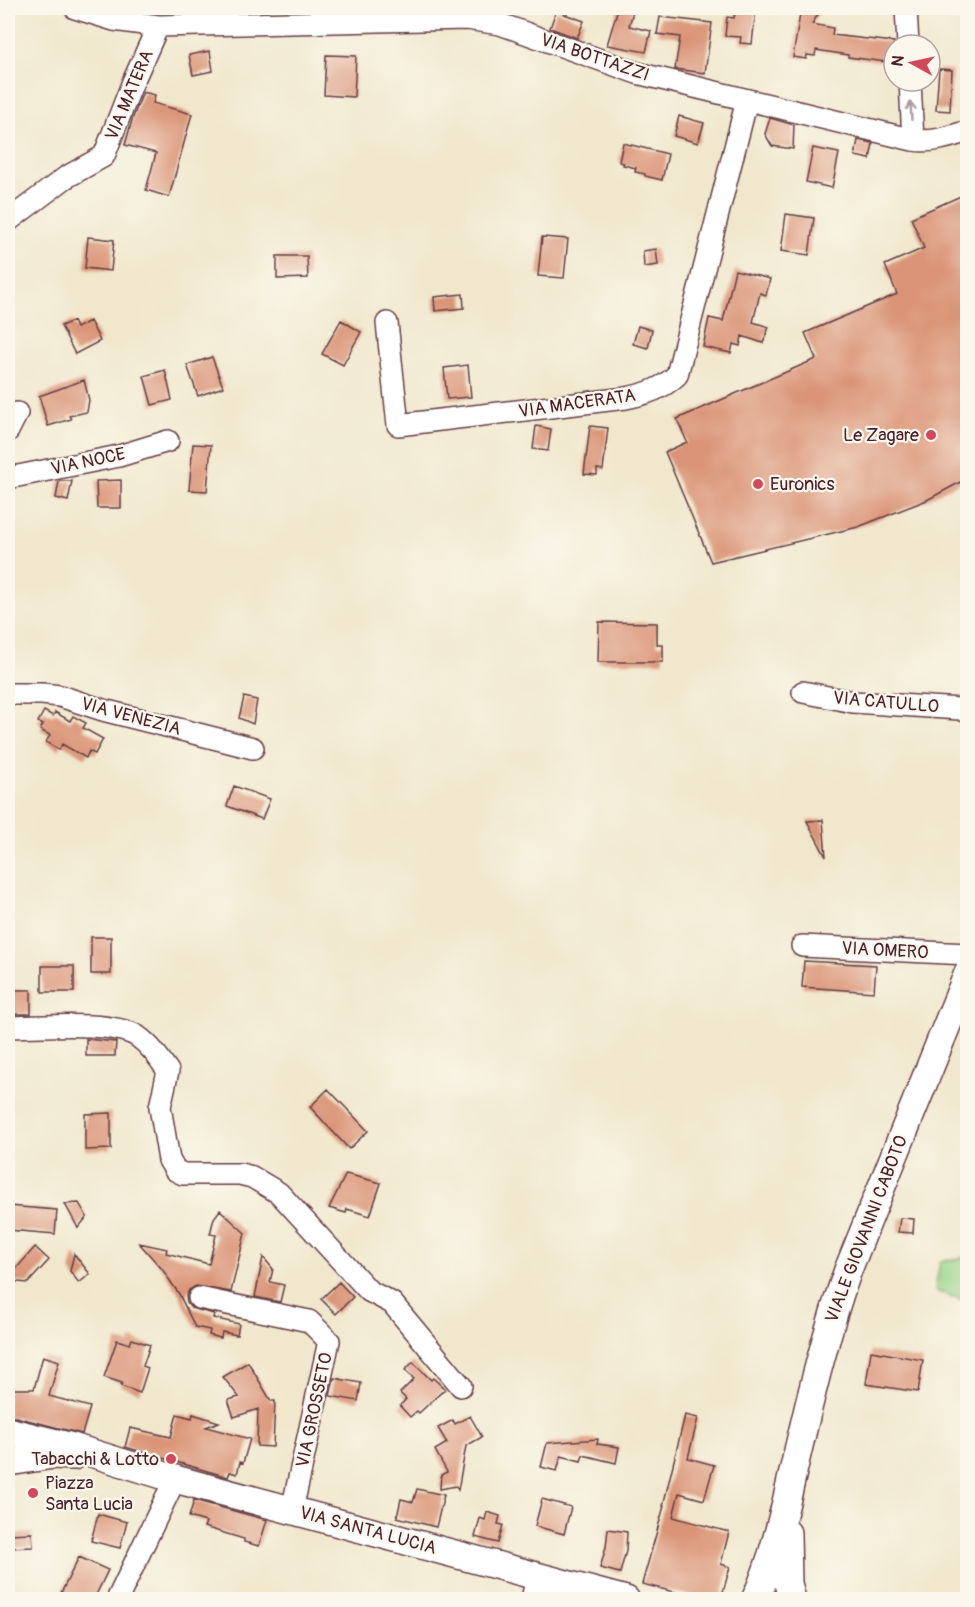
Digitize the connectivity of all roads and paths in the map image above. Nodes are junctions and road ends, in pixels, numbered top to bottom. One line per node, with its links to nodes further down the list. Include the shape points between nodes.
1 (75, 8): 3 (street, VIA BOTTAZZI, via 114,20)
2 (906, 8): 4 (street)
3 (158, 26): 6 (street, VIA BOTTAZZI, via 467,19 500,24 637,73); 9 (street, VIA MATERA, via 104,156 65,178)
4 (907, 33)
5 (911, 93): 8 (street, one-way to 5)
6 (747, 100): 8 (street, VIA BOTTAZZI); 10 (street, VIA MACERATA, via 677,375 668,383 649,393 626,398 398,426)
7 (968, 131): 8 (street, VIA BOTTAZZI, via 940,140)
8 (913, 140)
9 (8, 221)
10 (387, 323)
11 (168, 441): 12 (street, VIA NOCE, via 119,456)
12 (8, 478)
13 (804, 693): 15 (street, VIA CATULLO, via 853,702)
14 (8, 694): 16 (street, VIA VENEZIA, via 60,696)
15 (968, 712)
16 (253, 748)
17 (802, 946): 18 (street, VIA OMERO)
18 (968, 954)
19 (968, 973): 27 (main road, VIALE GIOVANNI CABOTO, via 835,1306)
20 (8, 1027): 22 (street, via 114,1028 135,1035 153,1048 168,1071 160,1107 169,1160 176,1170 183,1174 240,1174 279,1193 369,1291 392,1303)
21 (199, 1298): 28 (street, VIA GROSSETO, via 309,1321 329,1341)
22 (461, 1386)
23 (10, 1431): 24 (main road); 25 (main road, via 19,1438 21,1448 17,1457)
24 (110, 1459): 25 (main road, via 53,1455); 26 (main road, VIA SANTA LUCIA)
25 (8, 1462)
26 (175, 1479): 28 (main road, VIA SANTA LUCIA); 30 (street)
27 (789, 1493): 32 (main road); 33 (main road, via 787,1559)
28 (292, 1510): 29 (main road, VIA SANTA LUCIA)
29 (535, 1587): 31 (main road, VIA SANTA LUCIA)
30 (117, 1599)
31 (626, 1599)
32 (755, 1599)
33 (792, 1599)

